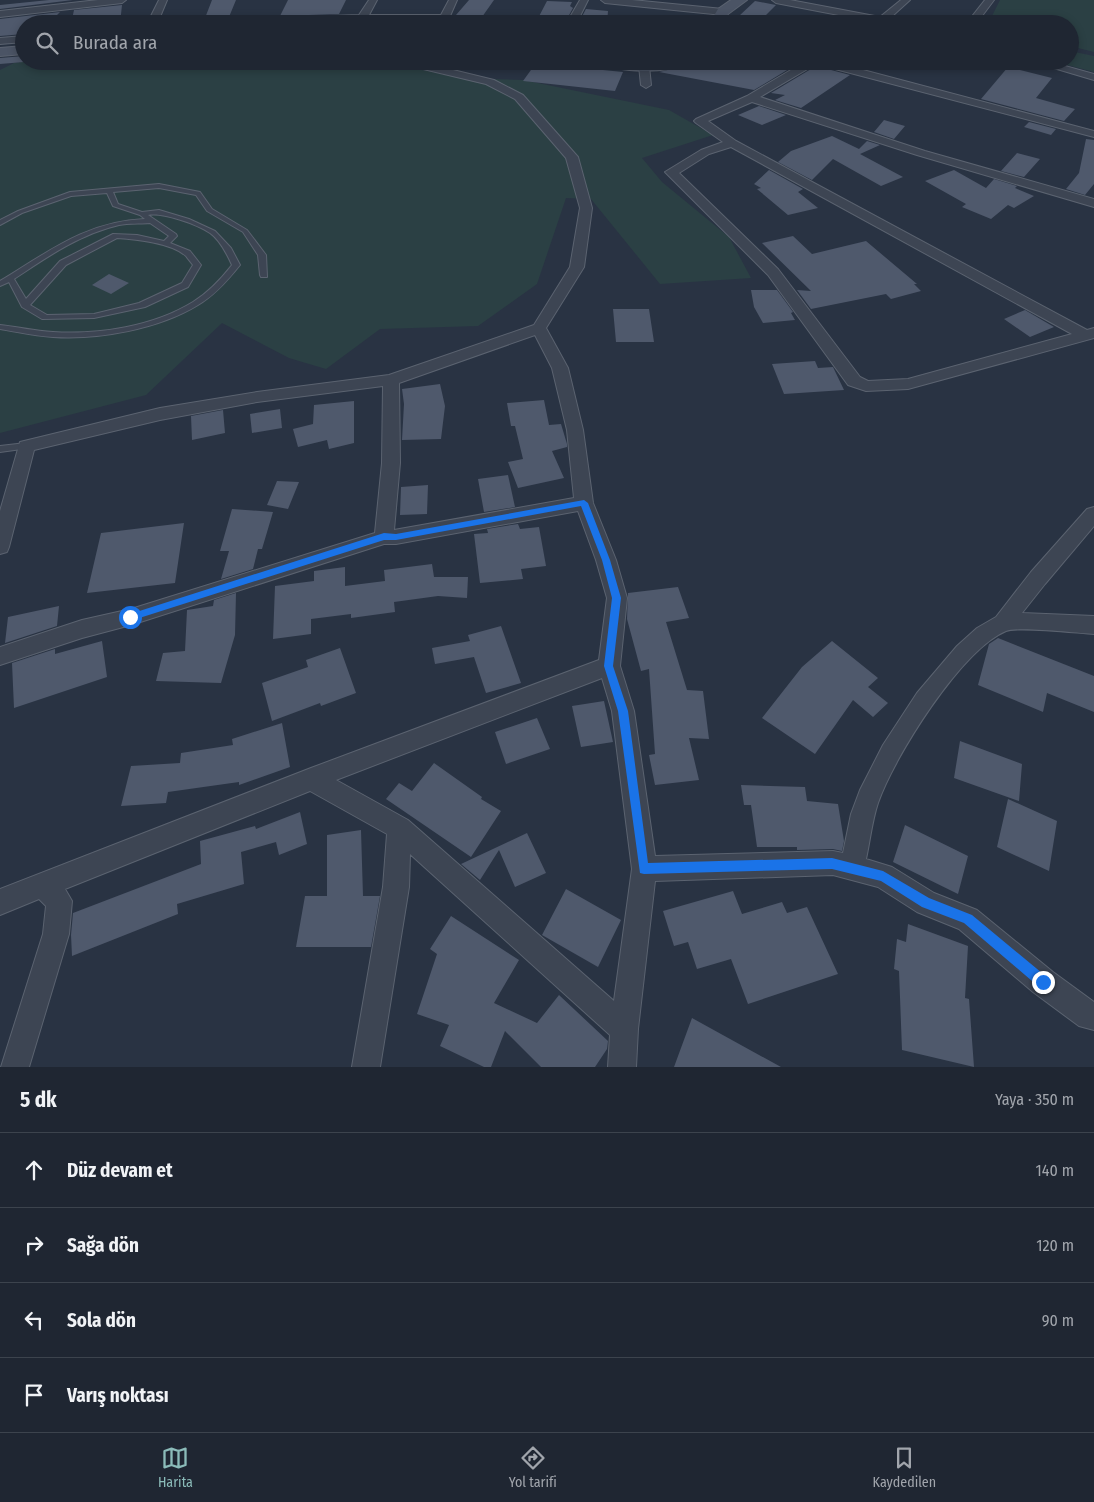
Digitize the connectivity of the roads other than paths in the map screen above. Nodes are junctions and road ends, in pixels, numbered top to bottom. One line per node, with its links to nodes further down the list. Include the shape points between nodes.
1 (6, 0): 13 (street)
2 (122, 0): 13 (street)
3 (163, 0): 14 (street)
4 (373, 0): 15 (street)
5 (453, 0): 16 (street)
6 (584, 0): 17 (street)
7 (605, 0): 12 (street)
8 (740, 0): 19 (street)
9 (776, 0): 20 (street)
10 (906, 0): 21 (street)
11 (990, 0): 22 (street)
12 (631, 1): 18 (street)
13 (2, 14)
14 (156, 15)
15 (364, 15)
16 (444, 15)
17 (575, 15)
18 (704, 15)
19 (723, 15)
20 (848, 15)
21 (889, 15)
22 (978, 15)
23 (15, 40): 24 (street)
24 (0, 41)
25 (15, 51): 26 (street)
26 (0, 52)
27 (440, 70): 48 (street, via 490,82 519,97 572,157 586,208 577,267)
28 (644, 70): 33 (street)
29 (800, 70): 34 (street)
30 (849, 70): 35 (street)
31 (1068, 70): 32 (street)
32 (1094, 77)
33 (646, 86)
34 (752, 98): 36 (street, via 700,121); 38 (street, via 921,153)
35 (1094, 134)
36 (732, 143): 49 (street); 49 (street, via 705,152 672,172 773,272 854,381 866,386 908,384)
37 (109, 190): 39 (lane, via 115,205); 41 (lane, via 70,194 20,212); 43 (lane, via 159,186 198,193 209,210 245,231 262,255)
38 (1094, 203)
39 (142, 214): 40 (lane); 47 (lane, via 157,212 214,232 236,265 222,283 194,304 164,318 108,332 61,335)
40 (151, 221): 42 (lane, via 173,236); 44 (lane, via 120,223 84,235)
41 (0, 223)
42 (166, 244): 46 (lane, via 116,236 63,263); 46 (lane, via 187,254 197,265 185,285 142,306 94,316 45,317)
43 (264, 275)
44 (10, 278): 45 (lane); 46 (lane)
45 (0, 284)
46 (25, 305)
47 (0, 327)
48 (539, 328): 50 (street); 53 (street, via 560,368 575,430)
49 (1090, 334)
50 (391, 380): 51 (street, via 257,397 160,414); 55 (street, via 391,463)
51 (26, 446): 52 (lane); 56 (street)
52 (0, 449)
53 (584, 503): 55 (street, via 396,537); 60 (street, via 617,598)
54 (1094, 514): 57 (street)
55 (384, 536): 59 (street)
56 (0, 545)
57 (1004, 622): 58 (street); 63 (street, via 970,645 901,734 867,799)
58 (1094, 625)
59 (0, 656)
60 (609, 666): 61 (street); 64 (street, via 623,711)
61 (312, 779): 62 (street); 65 (street)
62 (399, 828): 68 (street); 70 (street, via 396,886)
63 (852, 868): 64 (street, via 832,863); 67 (street, via 883,876 926,903 968,919 1043,982)
64 (644, 869): 68 (street)
65 (42, 885): 66 (street); 69 (street, via 59,901 56,934)
66 (0, 902)
67 (1094, 1016)
68 (624, 1029): 71 (street)
69 (15, 1067)
70 (366, 1067)
71 (622, 1067)

